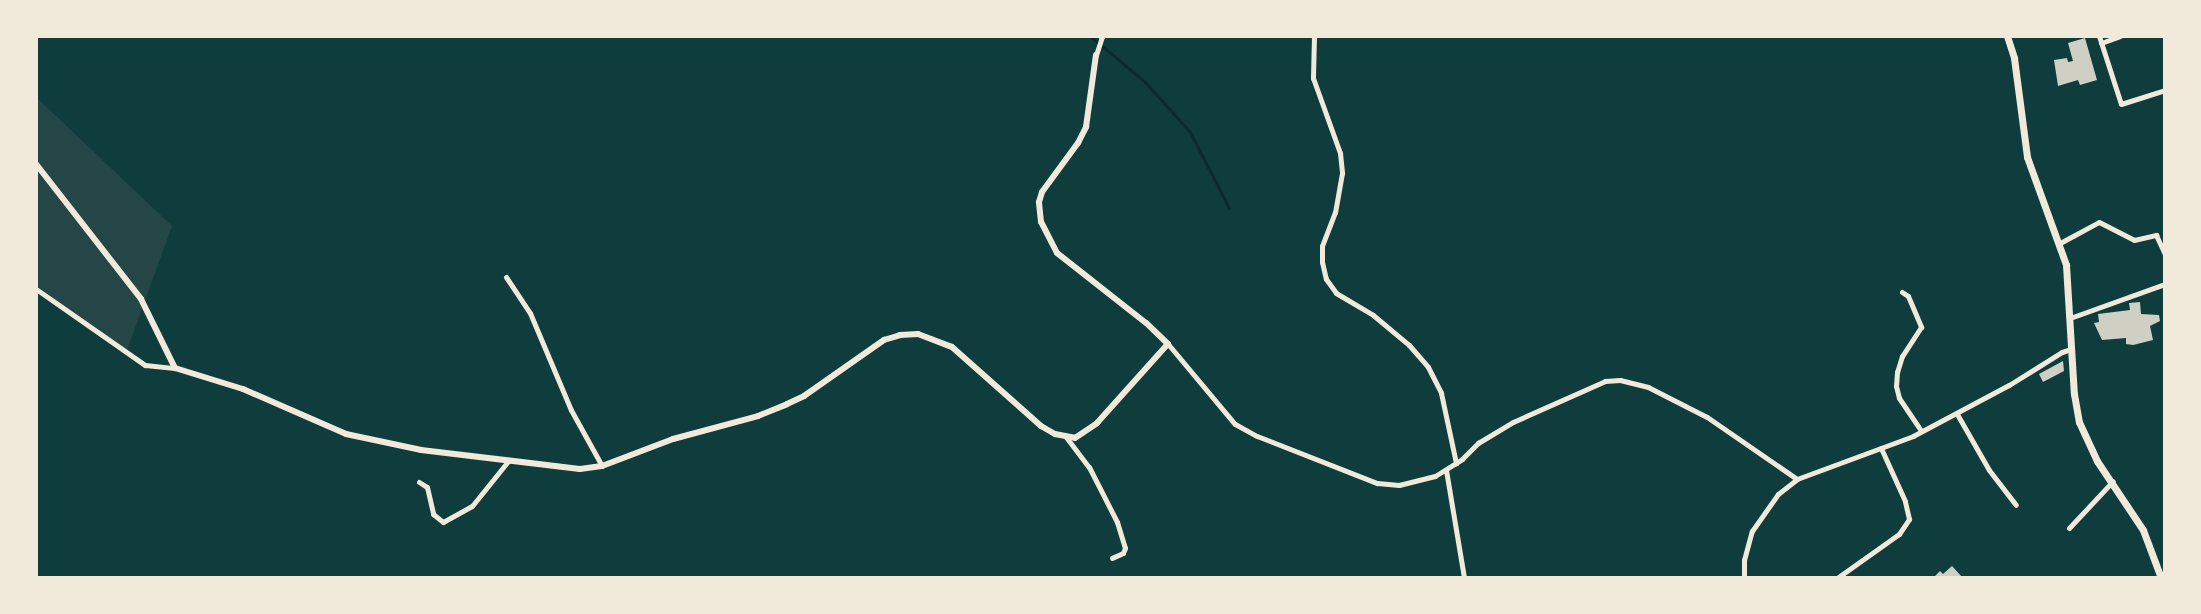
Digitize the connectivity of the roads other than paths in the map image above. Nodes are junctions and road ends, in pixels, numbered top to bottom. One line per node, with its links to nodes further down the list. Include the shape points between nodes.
1 (1102, 36): 6 (street)
2 (1314, 36): 24 (street, via 1313,78 1340,153 1342,173 1335,212 1322,246 1326,279 1336,293 1373,315 1409,345 1428,367 1441,393)
3 (2007, 36): 9 (main road, via 2014,58 2027,157 2042,205)
4 (2120, 36): 5 (street)
5 (2100, 39): 7 (street, via 2121,104)
6 (1096, 55): 16 (street, via 1086,127 1042,192 1041,222 1057,254)
7 (2165, 90)
8 (36, 164): 18 (street, via 141,299)
9 (2060, 243): 10 (street, via 2099,222 2134,240 2156,235); 15 (main road, via 2066,265)
10 (2165, 254)
11 (506, 277): 25 (street, via 530,313 571,410)
12 (2165, 284): 15 (street)
13 (36, 289): 18 (street, via 145,364)
14 (1902, 292): 20 (street, via 1908,296 1921,327 1902,356 1896,386 1899,398)
15 (2070, 318): 17 (main road)
16 (1168, 344): 21 (street, via 1097,423 1076,438); 26 (street, via 1227,416 1257,436 1377,483 1415,483)
17 (2071, 349): 19 (street); 28 (main road, via 2079,423 2095,457)
18 (175, 368): 23 (street, via 243,389 346,434 421,450)
19 (1957, 414): 20 (street); 30 (street, via 1989,470)
20 (1922, 431): 22 (street)
21 (1066, 437): 25 (street, via 1048,430 1020,409 952,347 918,334 900,335 884,340 787,405 673,439); 32 (street, via 1089,467 1117,522 1125,548)
22 (1881, 448): 27 (street); 35 (street, via 1909,519 1899,534)
23 (509, 460): 25 (street, via 580,469); 29 (street, via 472,506 443,522 433,514 427,488)
24 (1456, 463): 26 (street); 27 (street, via 1478,443 1513,422 1605,381 1620,380 1648,387 1707,417)
25 (602, 466)
26 (1446, 470): 33 (street)
27 (1797, 479): 34 (street, via 1778,494 1752,531 1744,560)
28 (2113, 480): 31 (street); 36 (main road, via 2143,530)
29 (419, 482)
30 (2016, 505)
31 (2069, 528)
32 (1112, 558)
33 (1464, 578)
34 (1744, 578)
35 (1837, 578)
36 (2161, 578)

